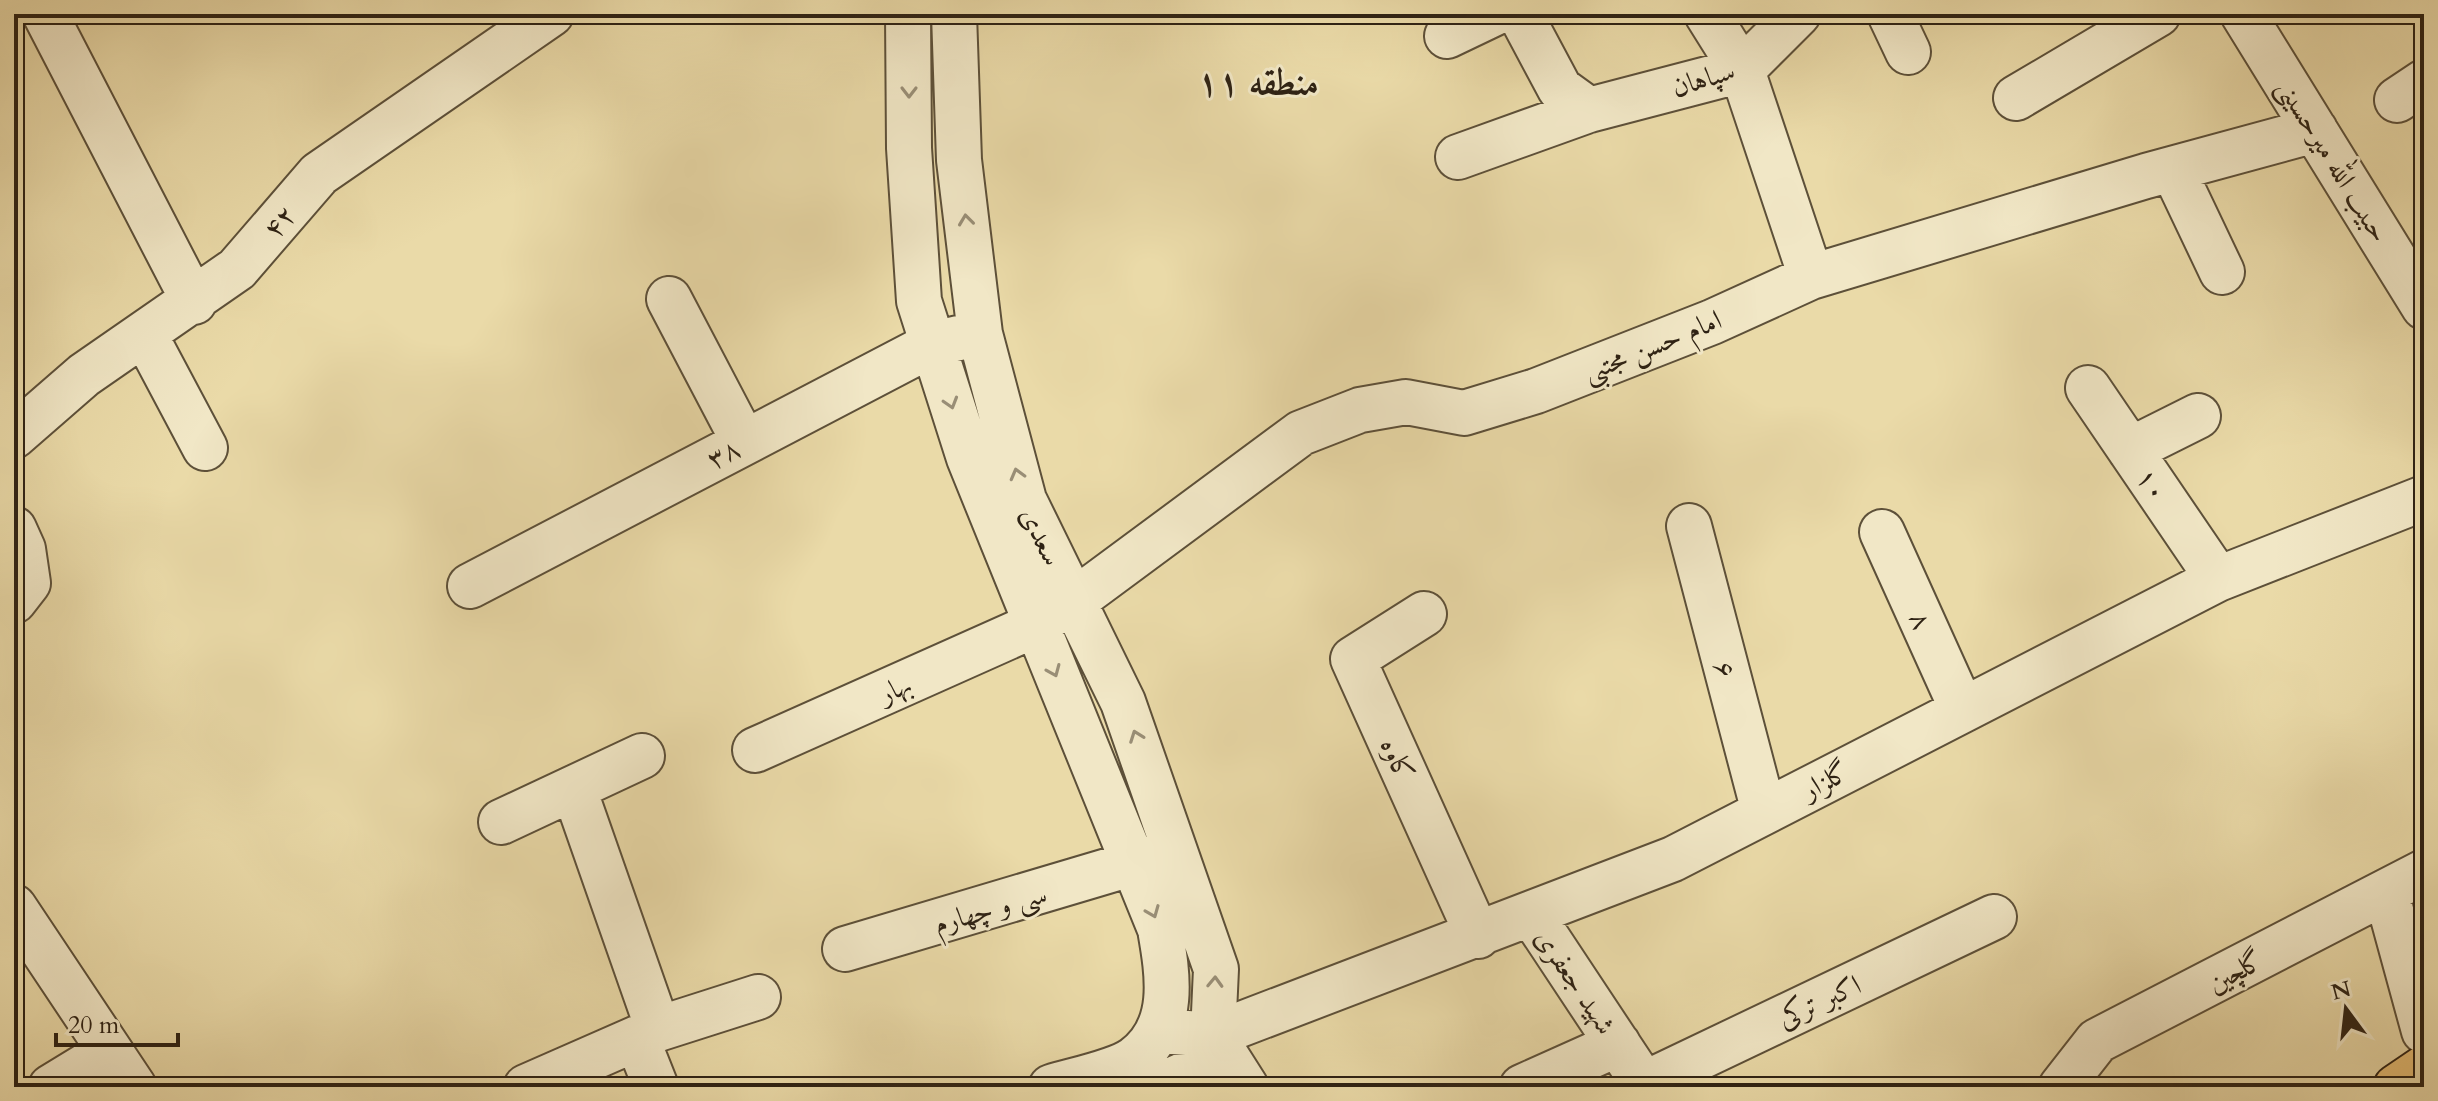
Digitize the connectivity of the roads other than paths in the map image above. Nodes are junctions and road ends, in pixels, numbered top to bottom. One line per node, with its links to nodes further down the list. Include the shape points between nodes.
1 (45, 14): 21 (street)
2 (908, 14): 25 (street, سعدی, one-way to 25, via 909,148 919,301)
3 (954, 14): 23 (street, سعدی, one-way to 3, via 959,160)
4 (1493, 14): 11 (street)
5 (1520, 14): 14 (street, via 1560,89)
6 (1707, 14): 12 (street)
7 (1798, 14): 12 (street, سپاهان)
8 (2158, 14): 13 (street)
9 (546, 15): 21 (street, ۴۲, via 319,174 237,269)
10 (2258, 19): 15 (street, حبیب الله میرحسینی)
11 (1447, 36)
12 (1742, 70): 14 (street, سپاهان); 19 (street)
13 (2016, 98)
14 (1589, 110): 16 (street, سپاهان)
15 (2315, 130): 17 (street, امام حسن مجتبی); 22 (street, حبیب الله میرحسینی)
16 (1458, 157)
17 (2173, 169): 18 (street); 19 (street, امام حسن مجتبی)
18 (2222, 272)
19 (1811, 277): 39 (street, امام حسن مجتبی, via 1536,391 1464,413 1406,402 1360,410 1301,433)
20 (669, 299): 29 (street)
21 (194, 302): 24 (street, ۴۲)
22 (2424, 307)
23 (980, 334): 25 (street, ۳۸); 39 (street, سعدی, one-way to 23, via 1024,500)
24 (145, 335): 28 (street, ۴۲, via 84,375); 30 (street)
25 (933, 344): 29 (street, ۳۸); 41 (street, سعدی, one-way to 41, via 969,458)
26 (2088, 388): 31 (street, ۱۰)
27 (2198, 416): 31 (street)
28 (14, 436)
29 (744, 442): 37 (street, ۳۸)
30 (205, 448)
31 (2130, 450): 36 (street, ۱۰)
32 (2424, 498): 36 (street, گلزار)
33 (1689, 526): 46 (street, ۶)
34 (14, 529): 38 (street, via 28,583)
35 (1882, 532): 42 (street, ۸)
36 (2218, 579): 42 (street, گلزار)
37 (470, 586)
38 (14, 601)
39 (1074, 601): 41 (street, امام حسن مجتبی); 48 (street, سعدی, one-way to 39, via 1123,702)
40 (1424, 614): 55 (street, کاوه, via 1353,659)
41 (1035, 625): 43 (street, بهار); 49 (street, سعدی, one-way to 49)
42 (1962, 709): 46 (street, گلزار)
43 (755, 750)
44 (642, 756): 45 (street)
45 (574, 789): 47 (street); 60 (street)
46 (1764, 812): 53 (street, گلزار, via 1673,859)
47 (501, 822)
48 (1177, 849): 49 (street, سی و چهارم); 61 (street, سعدی, one-way to 48, via 1216,969)
49 (1135, 866): 56 (street, سی و چهارم); 58 (street, سعدی, one-way to 58, via 1160,929 1169,978)
50 (2424, 872): 51 (street, گلچین)
51 (2386, 892): 59 (street); 74 (street, گلچین, via 2097,1041)
52 (14, 907): 63 (street)
53 (1532, 915): 55 (street, گلزار); 62 (street, شهید جعفری)
54 (1994, 917): 65 (street, اکبر ترکی)
55 (1478, 936): 61 (street, گلزار)
56 (845, 949)
57 (758, 997): 60 (street)
58 (1161, 1031): 61 (street); 70 (street, via 1132,1060)
59 (2424, 1031)
60 (648, 1034): 68 (street); 69 (street)
61 (1213, 1035): 71 (street, سعدی, via 1194,1070); 72 (street)
62 (1618, 1044): 65 (street, شهید جعفری); 73 (street)
63 (110, 1051): 66 (street); 67 (street)
64 (2424, 1068): 75 (main road)
65 (1645, 1086)
66 (51, 1087)
67 (134, 1087)
68 (526, 1087)
69 (656, 1087)
70 (1051, 1087)
71 (1156, 1087)
72 (1246, 1087)
73 (1522, 1087)
74 (2061, 1087)
75 (2396, 1087)

